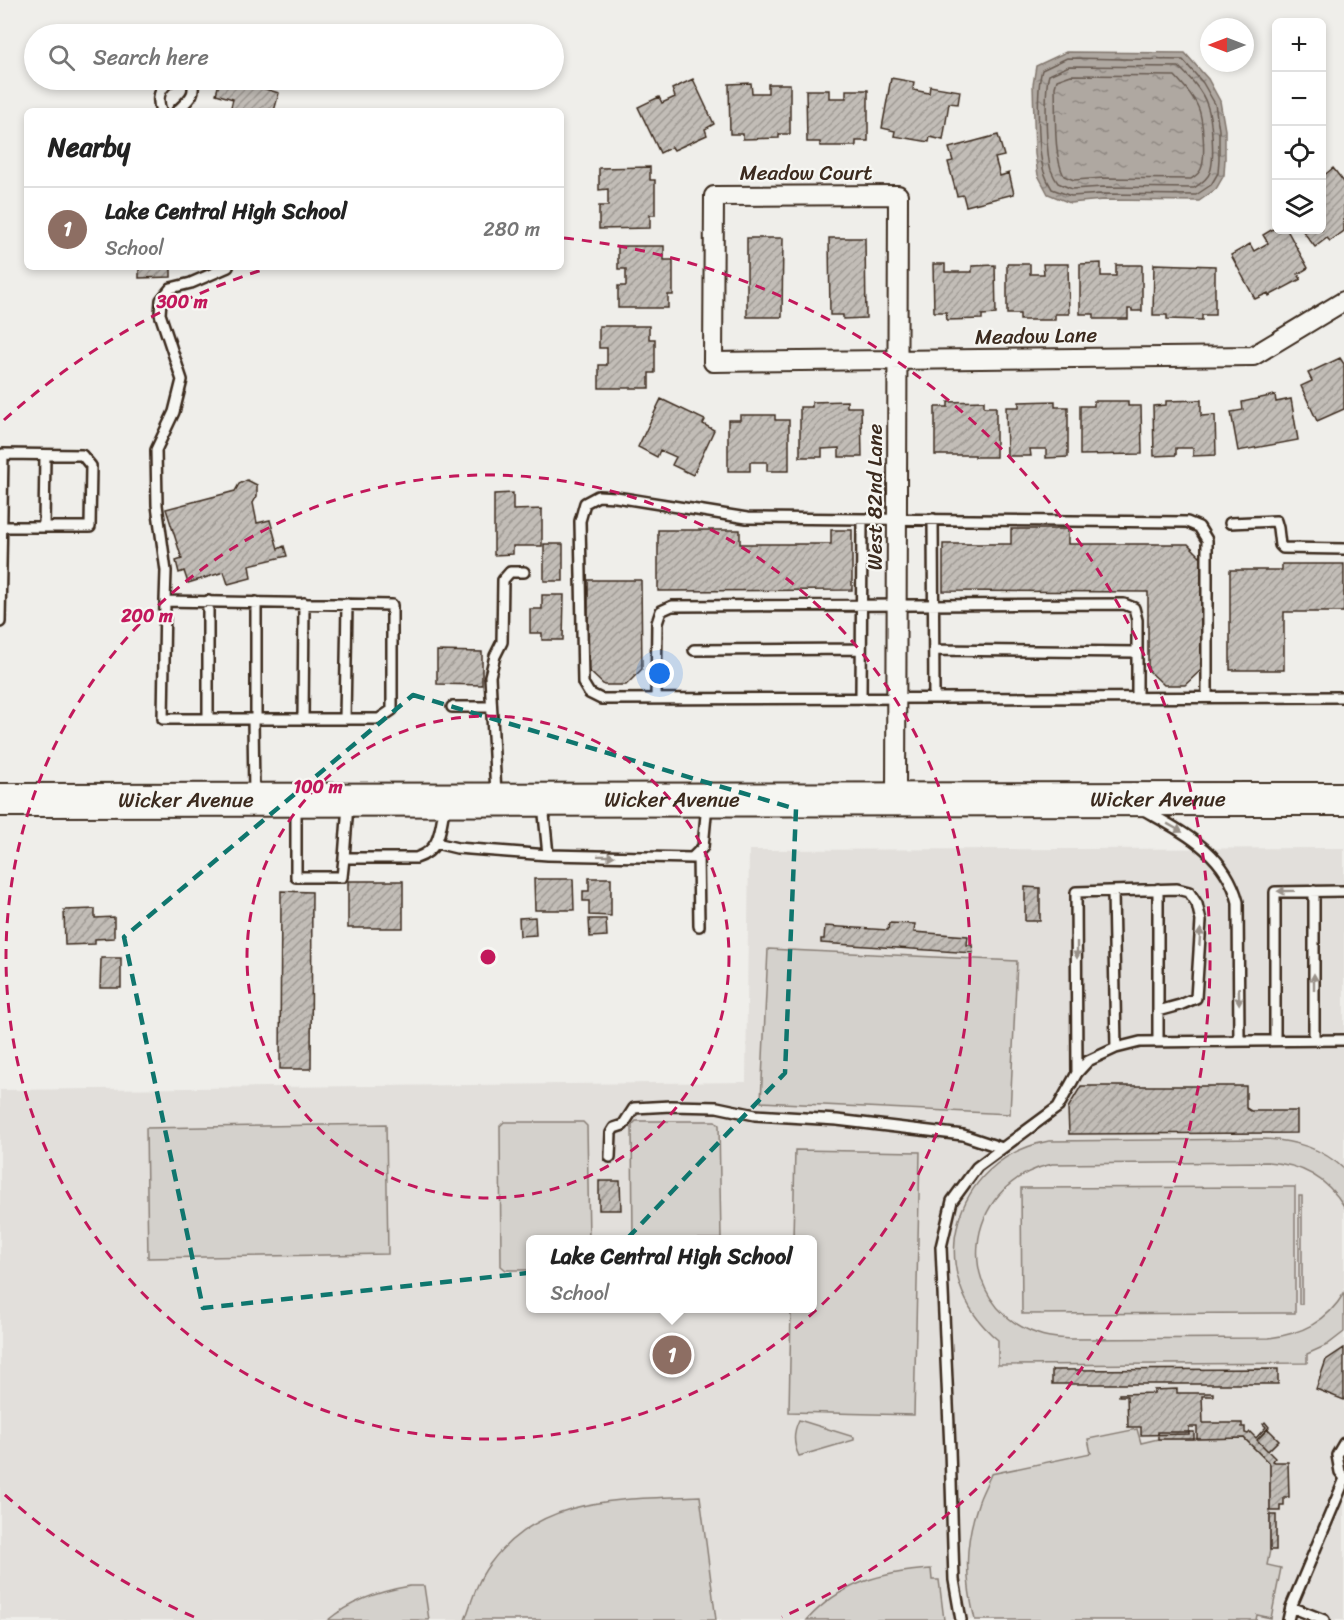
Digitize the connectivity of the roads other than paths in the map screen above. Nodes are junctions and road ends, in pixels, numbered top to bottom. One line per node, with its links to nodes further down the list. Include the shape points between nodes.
1 (161, 90): 3 (lane)
2 (194, 90): 4 (lane)
3 (160, 108)
4 (180, 108)
5 (898, 195): 8 (street, West 82nd Lane); 9 (street, Meadow Court, via 714,196)
6 (221, 270): 20 (lane, via 171,288 161,300 160,314 182,380 174,412 156,450)
7 (1344, 301): 8 (street, Meadow Lane, via 1253,356)
8 (898, 360): 9 (street, Meadow Lane); 13 (street, West 82nd Lane)
9 (713, 362)
10 (1, 454): 11 (lane); 16 (lane)
11 (45, 455): 17 (lane); 17 (lane, via 82,455 91,466 90,527)
12 (862, 519): 13 (lane); 27 (lane); 39 (lane, via 747,518 616,497 598,496 585,503 580,521 583,683 589,693 601,699)
13 (898, 519): 14 (lane); 25 (street, West 82nd Lane)
14 (933, 519): 26 (lane); 33 (lane, via 1187,522 1199,527 1207,540)
15 (1230, 523): 18 (lane, via 1276,521 1283,548)
16 (1, 527): 17 (lane); 28 (lane)
17 (44, 527)
18 (1344, 549)
19 (524, 572): 41 (lane, via 510,572 503,580 502,642 490,676)
20 (165, 601): 21 (lane); 42 (lane, via 163,719)
21 (208, 601): 22 (lane); 42 (lane)
22 (256, 602): 23 (lane); 44 (lane)
23 (304, 603): 24 (lane); 45 (lane)
24 (347, 604): 43 (lane); 43 (lane, via 392,605 392,710 379,719)
25 (897, 604): 26 (lane); 27 (lane); 36 (street, West 82nd Lane)
26 (934, 604): 31 (lane); 32 (lane, via 1124,604 1134,608)
27 (861, 605): 29 (lane); 39 (lane, via 672,606 661,611 657,623)
28 (0, 622)
29 (861, 649): 30 (lane); 35 (lane)
30 (694, 650)
31 (934, 650): 32 (lane); 37 (lane)
32 (1137, 652): 38 (lane)
33 (1207, 697): 34 (lane); 38 (lane)
34 (1344, 697)
35 (861, 698): 36 (lane); 39 (lane)
36 (897, 698): 37 (lane); 53 (street, West 82nd Lane)
37 (934, 698): 38 (lane)
38 (1137, 698)
39 (656, 699)
40 (452, 707): 41 (lane)
41 (491, 707): 50 (lane)
42 (208, 719): 44 (lane)
43 (345, 719): 45 (lane)
44 (255, 720): 45 (lane); 46 (lane)
45 (303, 720)
46 (254, 799): 47 (highway, Wicker Avenue); 56 (highway, Wicker Avenue)
47 (296, 799): 48 (highway, Wicker Avenue); 60 (lane, via 296,877 342,877)
48 (349, 799): 49 (highway, Wicker Avenue); 60 (lane)
49 (446, 799): 50 (highway, Wicker Avenue); 57 (lane)
50 (497, 799): 51 (highway, Wicker Avenue)
51 (543, 799): 52 (highway, Wicker Avenue); 59 (lane)
52 (708, 799): 53 (highway, Wicker Avenue); 58 (lane, via 703,847)
53 (896, 799): 54 (highway, Wicker Avenue)
54 (1124, 799): 55 (highway, Wicker Avenue); 67 (lane, one-way to 67, via 1203,846 1234,888 1238,902)
55 (1344, 799)
56 (0, 800)
57 (436, 843): 59 (lane); 60 (lane, via 425,856 416,858)
58 (698, 852): 59 (lane, one-way to 58, via 692,858); 65 (lane)
59 (548, 855)
60 (344, 858)
61 (1158, 889): 62 (lane); 66 (lane); 66 (lane, one-way to 61, via 1196,998 1201,921 1189,892)
62 (1113, 891): 72 (lane); 73 (lane, one-way to 73, via 1077,892)
63 (1314, 891): 64 (lane); 68 (lane, one-way to 68, via 1275,892); 69 (lane, one-way to 63)
64 (1344, 891)
65 (699, 926)
66 (1158, 1011): 70 (lane)
67 (1239, 1040): 68 (lane); 70 (lane)
68 (1275, 1040): 69 (lane)
69 (1314, 1040): 71 (lane)
70 (1158, 1041): 72 (lane)
71 (1344, 1041)
72 (1116, 1048): 73 (lane, via 1088,1061)
73 (1077, 1073): 74 (lane, via 1058,1107)
74 (1002, 1148): 75 (lane, via 963,1135 755,1115 717,1107 671,1106 634,1108 623,1125 610,1133); 79 (lane, via 977,1167 951,1201 940,1247 954,1580)
75 (610, 1157)
76 (1344, 1443): 77 (lane, via 1337,1455)
77 (1344, 1479): 78 (lane)
78 (1291, 1607): 80 (lane); 81 (lane)
79 (961, 1620)
80 (1288, 1620)
81 (1324, 1620)

